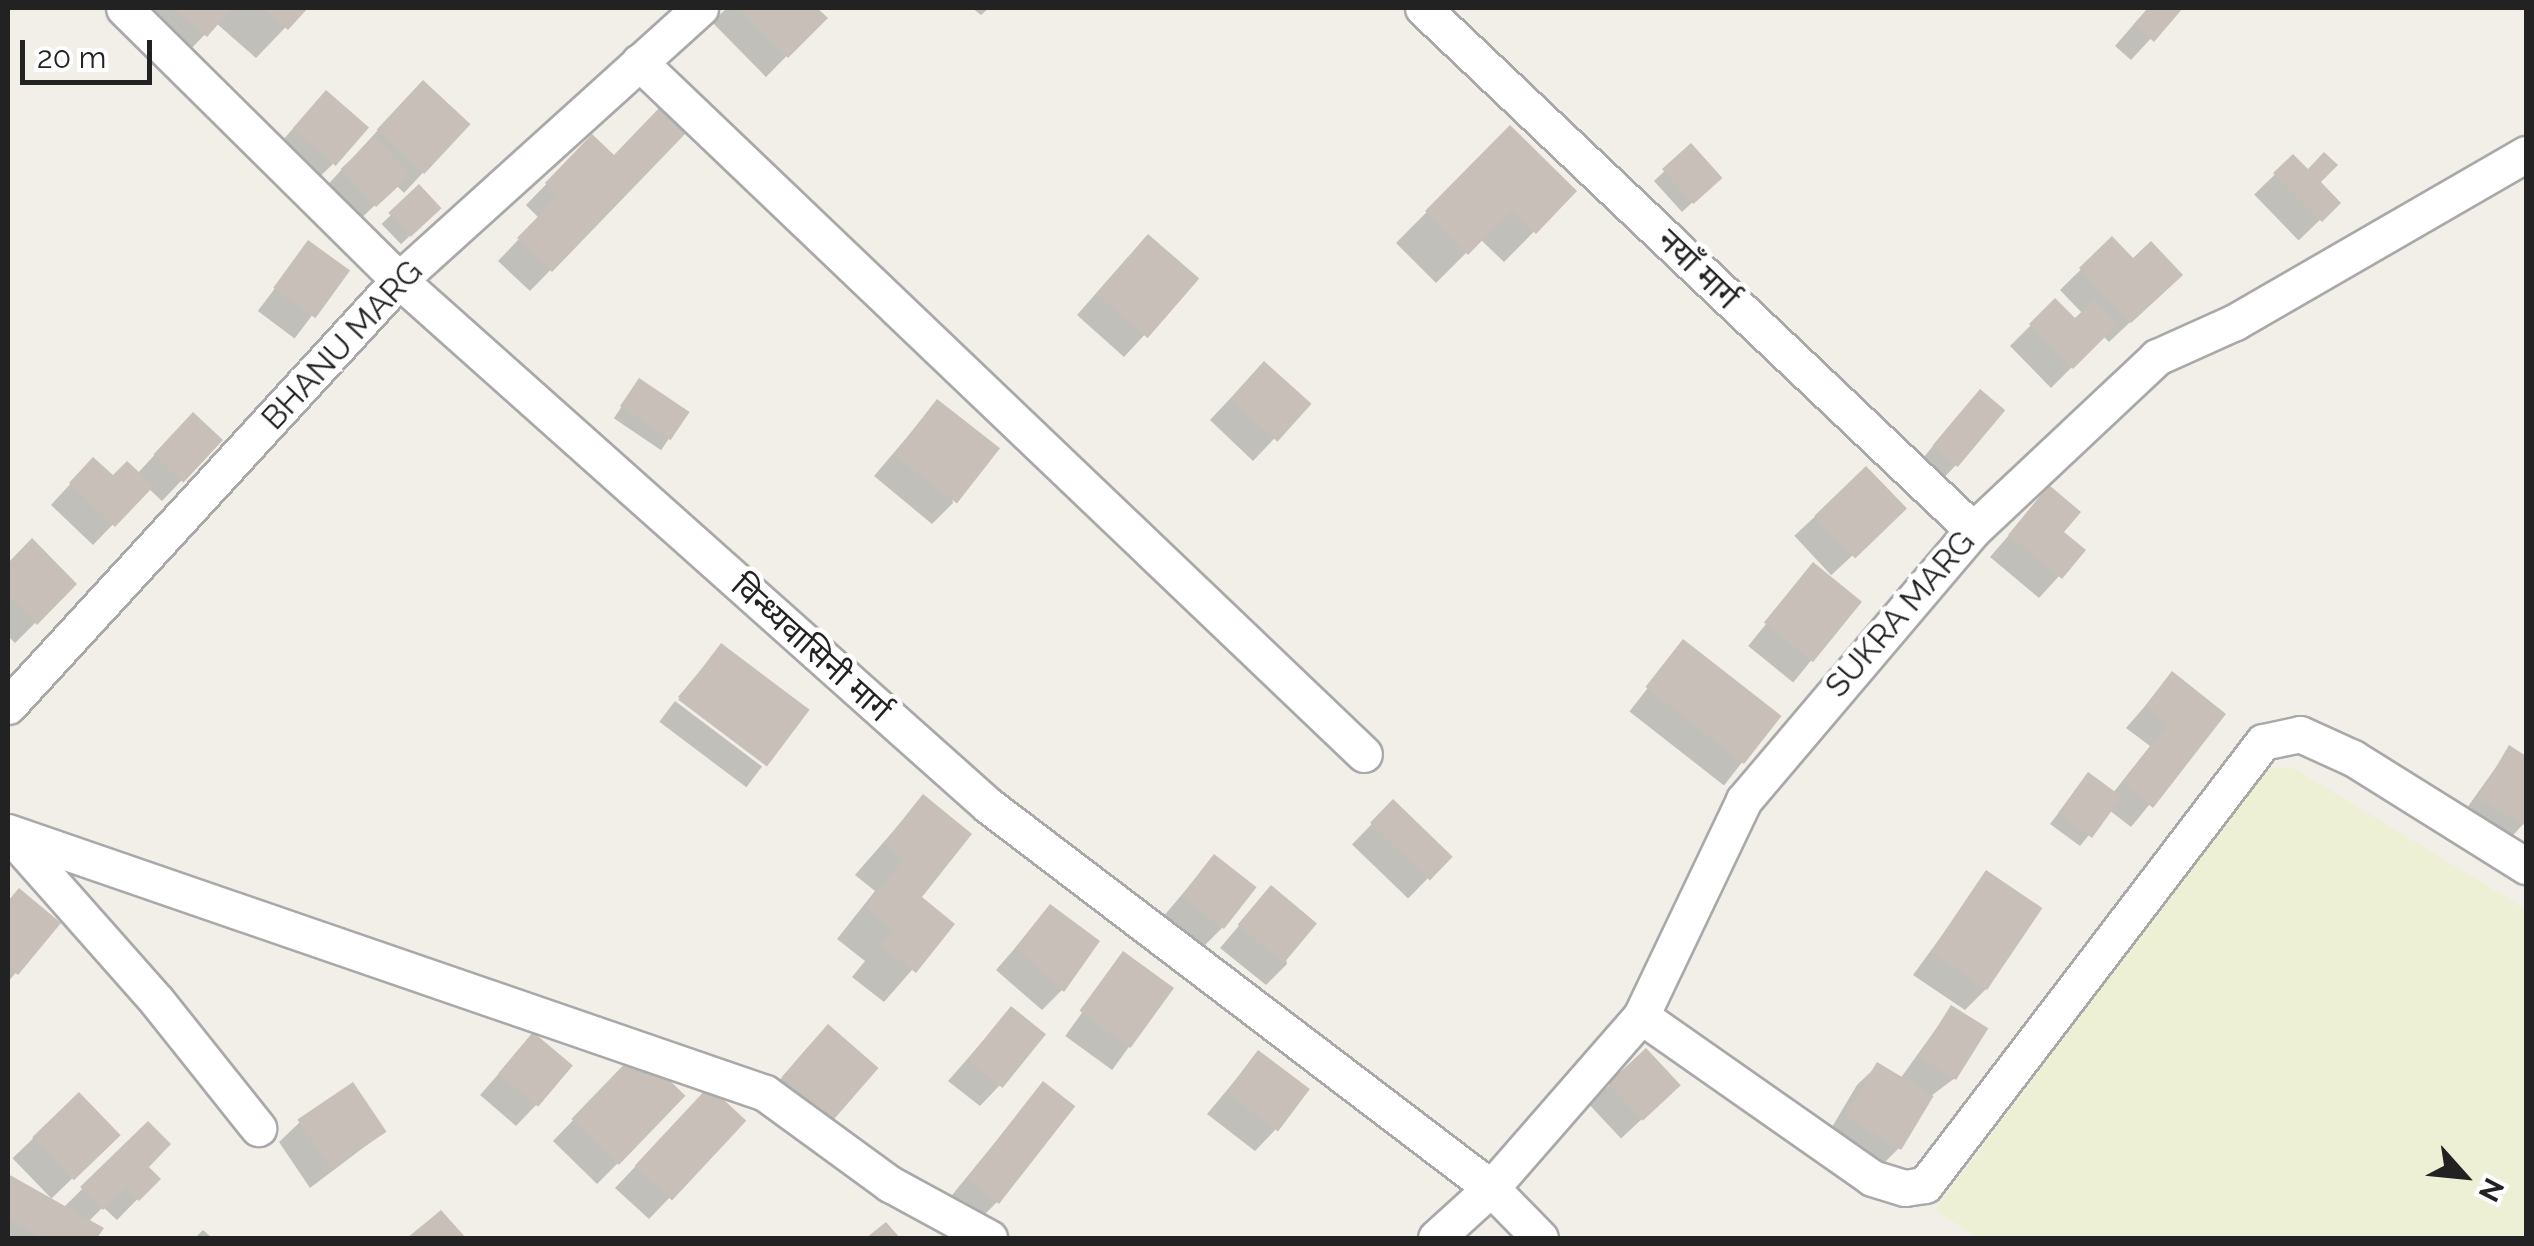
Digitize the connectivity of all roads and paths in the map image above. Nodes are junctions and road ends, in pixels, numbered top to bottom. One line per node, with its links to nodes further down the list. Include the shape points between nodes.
1 (124, 8): 6 (street, विन्ध्यवासिनी मार्ग)
2 (700, 8): 4 (street, BHANU MARG)
3 (1423, 8): 7 (street, नयाँ मार्ग)
4 (639, 62): 6 (street, BHANU MARG); 9 (street)
5 (2526, 154): 7 (street, SUKRA MARG, via 2235,322 2158,357)
6 (399, 280): 8 (street, BHANU MARG); 14 (street, विन्ध्यवासिनी मार्ग, via 988,806)
7 (1973, 530): 12 (street, SUKRA MARG, via 1744,800)
8 (8, 706)
9 (1364, 754)
10 (11, 845): 13 (street); 15 (street, via 765,1092 890,1184)
11 (2526, 866): 12 (street, via 2353,758 2300,734 2263,742 1925,1185 1905,1188 1872,1178)
12 (1641, 1016): 14 (street, SUKRA MARG)
13 (258, 1128)
14 (1491, 1188): 16 (street, SUKRA MARG); 17 (street, विन्ध्यवासिनी मार्ग)
15 (989, 1238)
16 (1436, 1238)
17 (1540, 1238)

